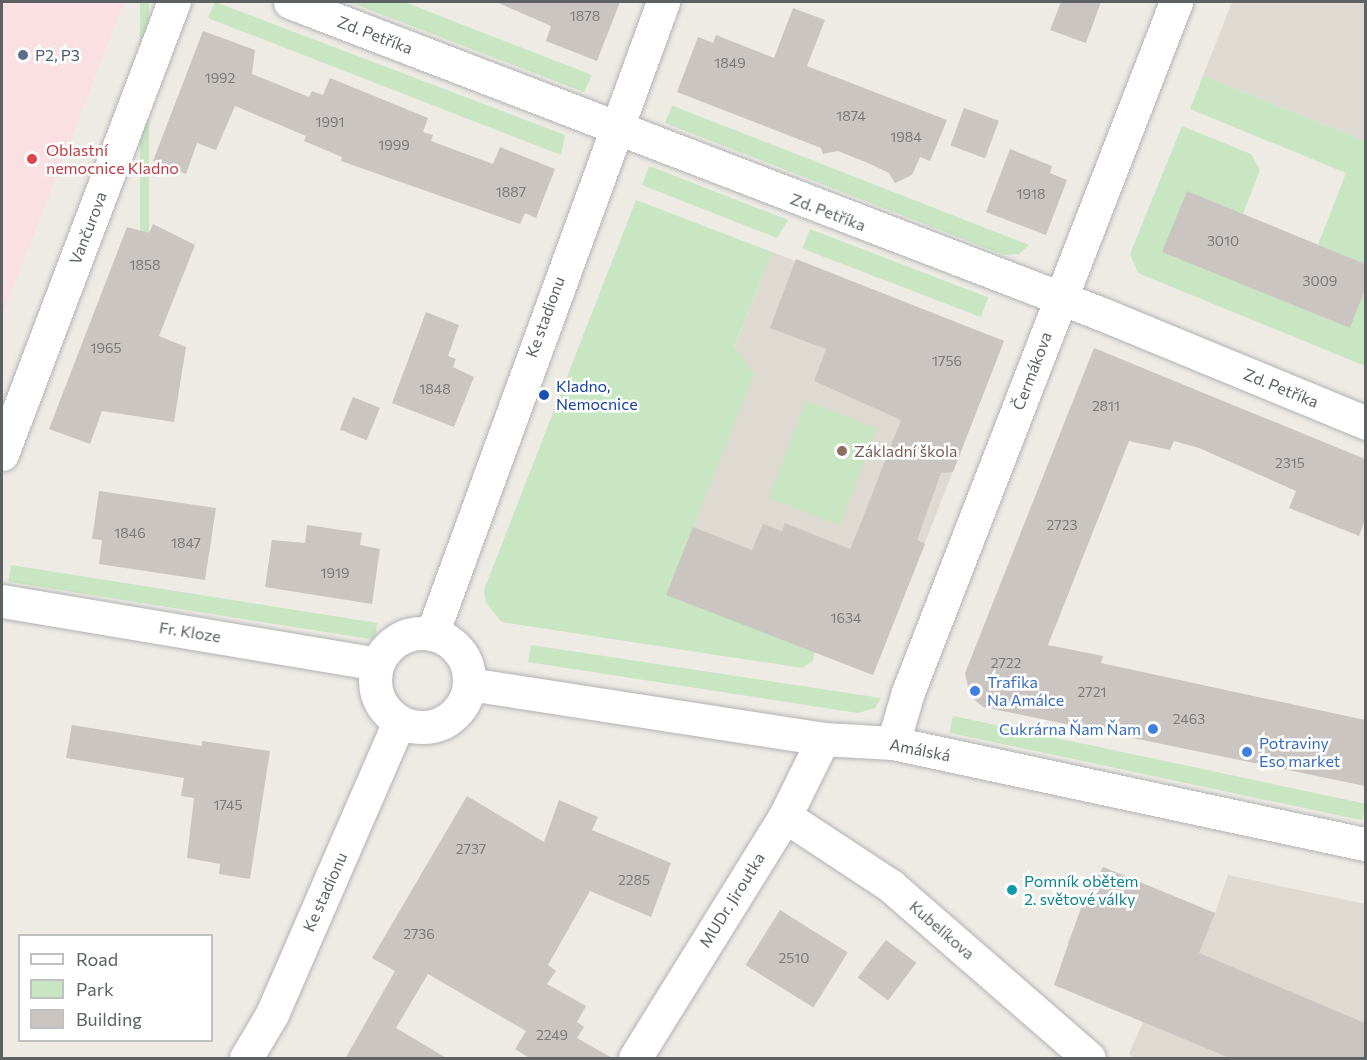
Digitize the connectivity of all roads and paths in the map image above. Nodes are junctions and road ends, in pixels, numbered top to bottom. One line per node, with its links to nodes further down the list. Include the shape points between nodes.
1 (174, 2): 8 (street, Vančurova)
2 (290, 2): 5 (street, Zd. Petříka)
3 (663, 2): 5 (street, Ke stadionu)
4 (1176, 2): 6 (street, Čermákova)
5 (613, 129): 6 (street, Zd. Petříka); 10 (street, Ke stadionu)
6 (1060, 298): 7 (street, Zd. Petříka); 15 (street, Čermákova, via 908,692)
7 (1365, 423)
8 (2, 454)
9 (2, 601): 11 (street, Fr. Kloze)
10 (432, 634): 11 (street, via 393,642); 12 (street, via 464,657)
11 (377, 664): 13 (street, via 380,703)
12 (469, 684): 13 (street, via 460,709 439,725); 14 (street, Amálská)
13 (399, 722): 18 (street, Ke stadionu, via 272,1014)
14 (823, 739): 15 (street, Amálská); 16 (street, MUDr. Jiroutka)
15 (893, 743): 17 (street, Amálská)
16 (785, 816): 19 (street, MUDr. Jiroutka); 20 (street, Kubelíkova, via 891,886)
17 (1365, 844)
18 (246, 1059)
19 (635, 1059)
20 (1089, 1059)

